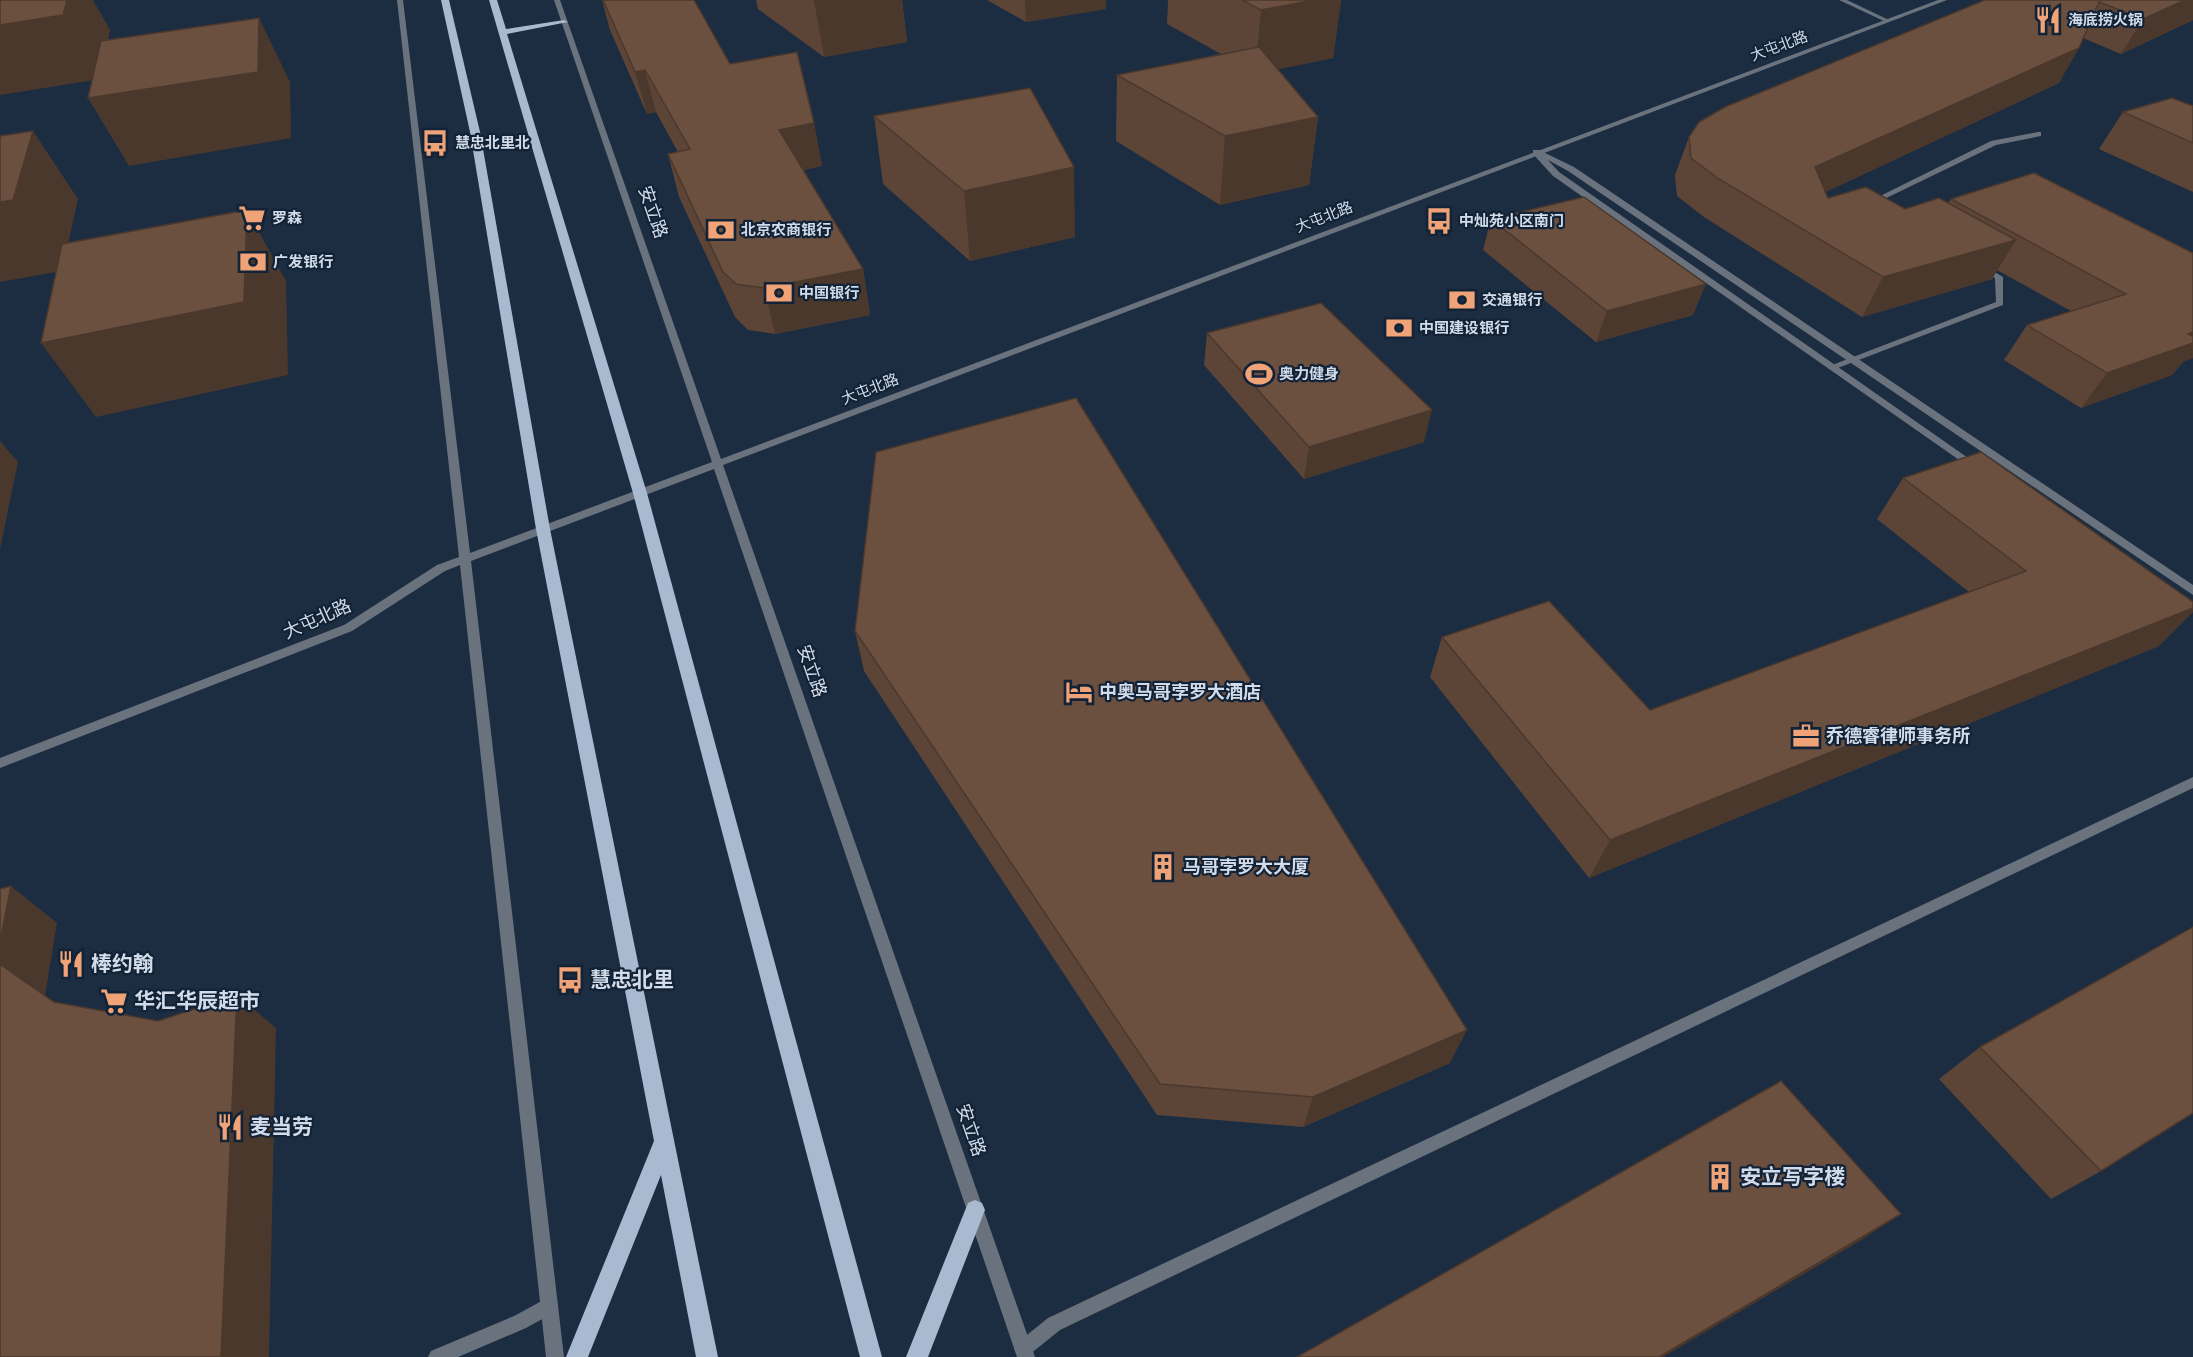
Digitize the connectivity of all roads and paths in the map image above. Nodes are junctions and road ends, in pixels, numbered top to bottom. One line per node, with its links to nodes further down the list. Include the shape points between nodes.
1 (400, 0): 20 (street)
2 (445, 0): 19 (main road, via 475,132)
3 (494, 0): 9 (main road)
4 (557, 0): 8 (street, 安立路)
5 (1842, 0): 7 (street)
6 (1944, 0): 7 (street, 大屯北路)
7 (1888, 21): 11 (street, 大屯北路)
8 (564, 22): 9 (main road); 16 (street, 安立路)
9 (504, 32): 18 (main road)
10 (2038, 134): 12 (street, via 1994,143 1870,203)
11 (1536, 152): 14 (street, via 1571,169); 15 (street, via 1556,174); 16 (street, 大屯北路)
12 (1880, 209)
13 (1969, 260): 14 (street, via 1999,277 2000,303)
14 (1852, 359): 15 (street); 21 (street)
15 (1832, 366): 17 (street)
16 (716, 464): 18 (street, 大屯北路); 25 (street, 安立路)
17 (1988, 476)
18 (640, 492): 19 (street, 大屯北路); 32 (main road)
19 (543, 529): 20 (street, 大屯北路); 24 (main road)
20 (465, 559): 22 (street, 大屯北路, via 441,568 348,628); 26 (street)
21 (2193, 591)
22 (0, 763)
23 (2193, 782): 27 (street, via 1054,1324)
24 (664, 1142): 30 (main road); 31 (main road)
25 (975, 1210): 27 (street, 安立路); 33 (main road)
26 (549, 1306): 28 (street); 29 (street)
27 (1024, 1353)
28 (437, 1357)
29 (555, 1357)
30 (577, 1357)
31 (707, 1357)
32 (871, 1357)
33 (917, 1357)

